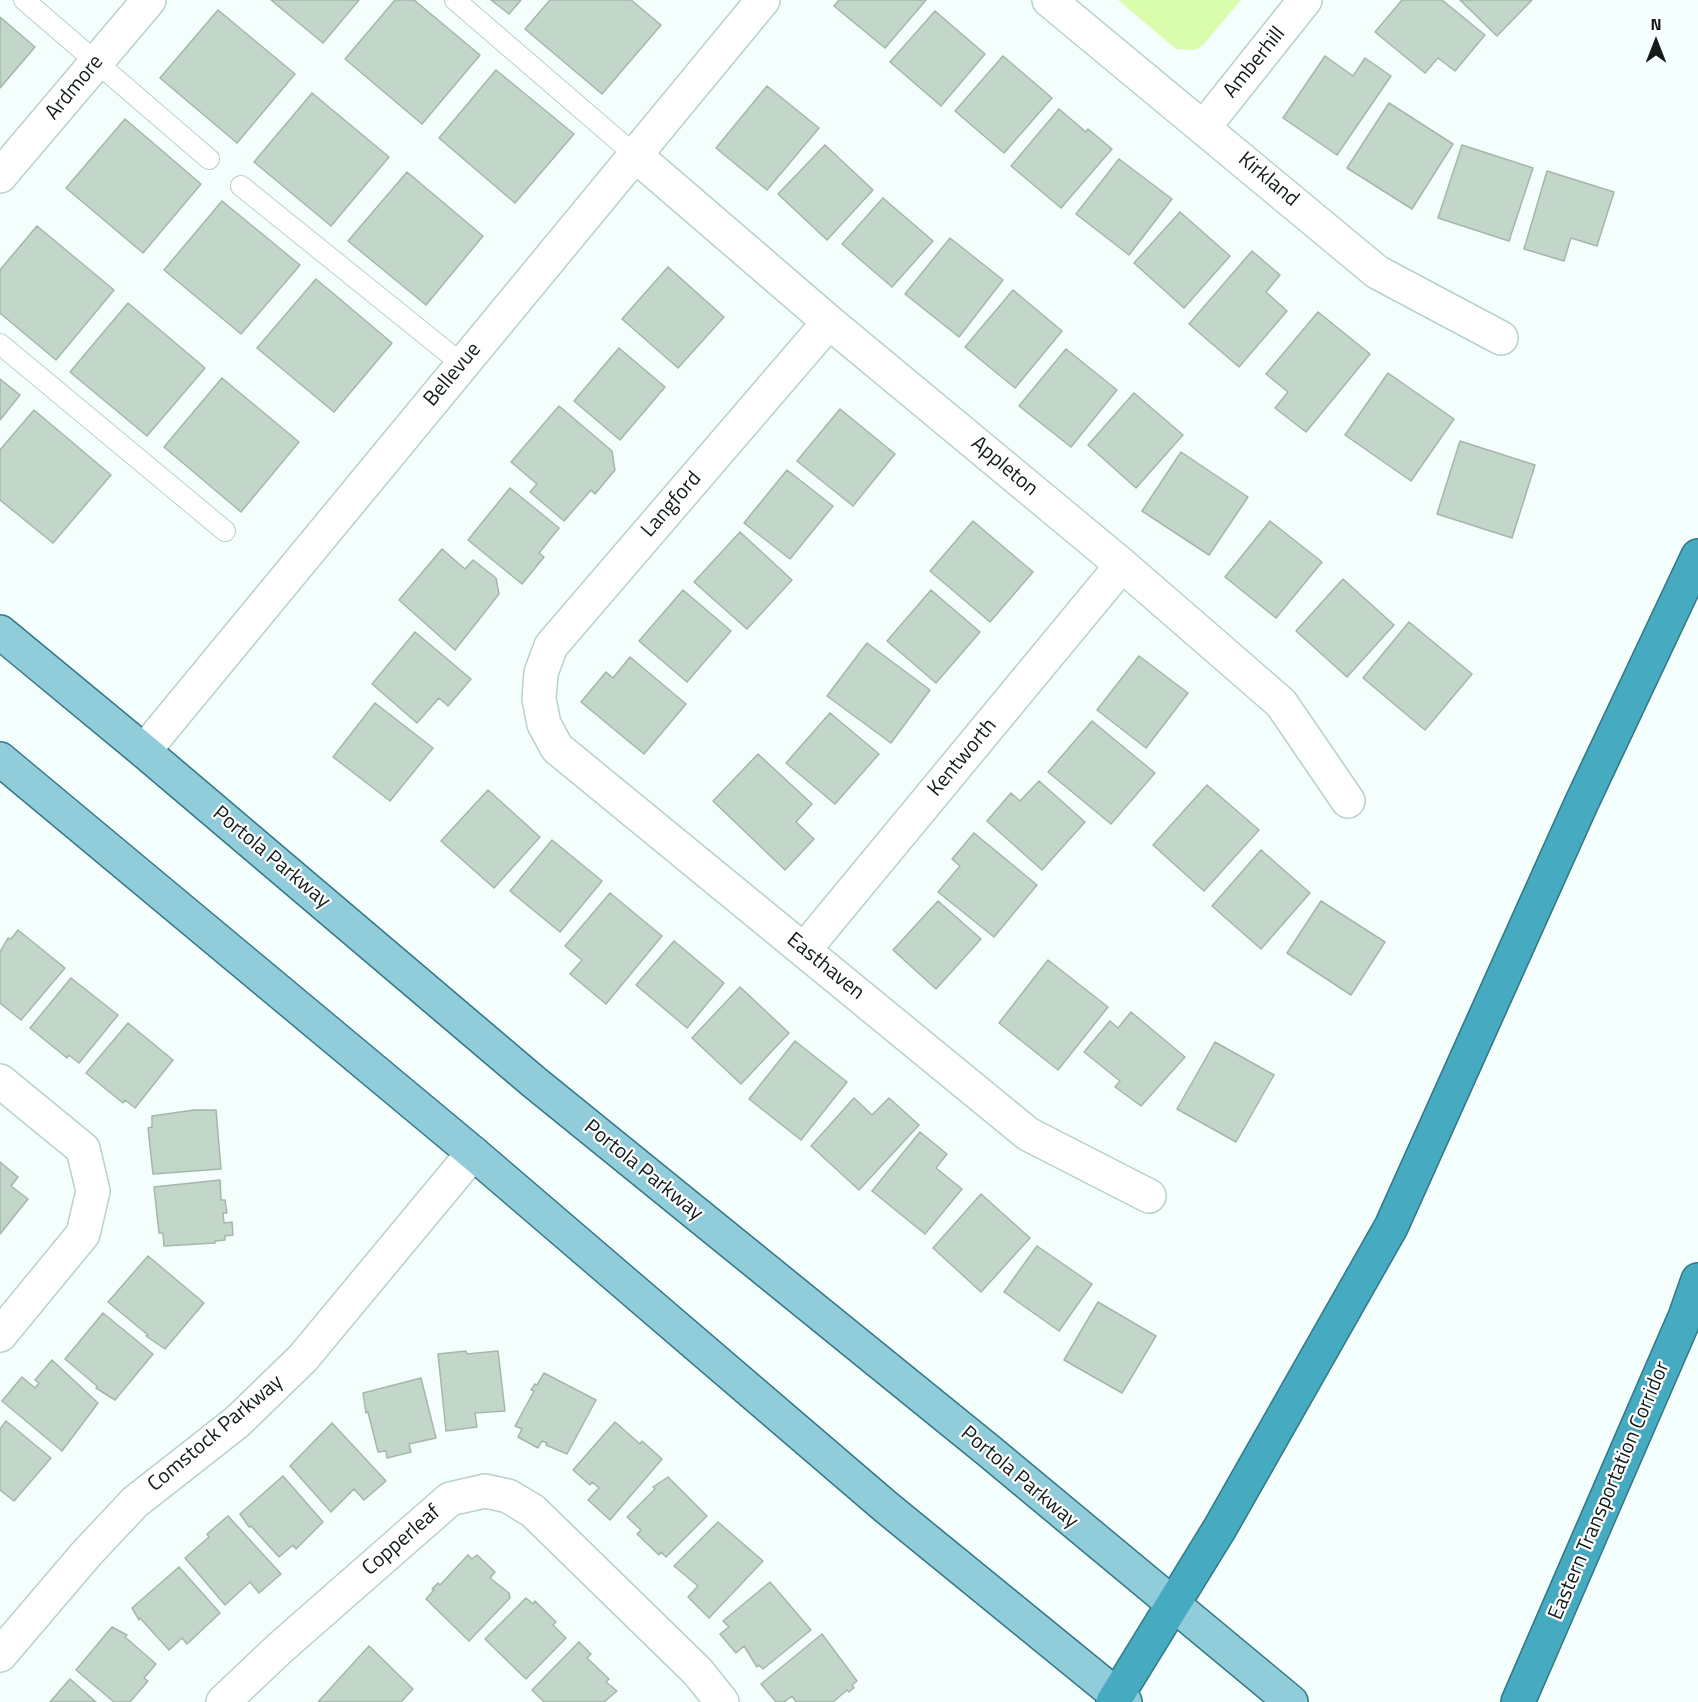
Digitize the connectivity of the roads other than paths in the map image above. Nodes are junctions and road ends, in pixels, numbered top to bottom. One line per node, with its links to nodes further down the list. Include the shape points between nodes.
1 (24, 0): 7 (lane)
2 (149, 0): 7 (street, Ardmore)
3 (455, 0): 9 (lane)
4 (763, 0): 9 (street, Bellevue)
5 (1049, 0): 8 (street, Kirkland)
6 (1305, 0): 8 (street, Amberhill)
7 (98, 62): 10 (lane); 11 (street, Ardmore)
8 (1204, 127): 14 (street, Kirkland, via 1377,272)
9 (635, 155): 13 (street, Appleton); 16 (street, Bellevue)
10 (209, 159)
11 (0, 176)
12 (241, 186): 16 (lane)
13 (829, 322): 19 (street, Appleton); 21 (street, Langford, via 551,646 541,673)
14 (1501, 338)
15 (0, 344): 17 (lane)
16 (462, 364): 22 (street, Bellevue)
17 (225, 531)
18 (1698, 556): 31 (highway, via 1581,804 1391,1227)
19 (1122, 565): 24 (street, Appleton, via 1281,703); 25 (street, Kentworth)
20 (0, 632): 22 (main road, Portola Parkway)
21 (539, 699): 25 (street, Easthaven, via 544,724 557,748)
22 (144, 751): 31 (main road, Portola Parkway, via 534,1082)
23 (0, 759): 27 (main road)
24 (1348, 801)
25 (804, 950): 28 (street, Easthaven, via 1028,1134)
26 (0, 1081): 30 (street, via 84,1149 93,1191 83,1234)
27 (473, 1153): 32 (street, Comstock Parkway, via 303,1358 237,1422 135,1502); 34 (main road)
28 (1149, 1196)
29 (1698, 1280): 37 (highway, Eastern Transportation Corridor)
30 (0, 1335)
31 (1173, 1605): 34 (highway); 36 (main road, Portola Parkway)
32 (0, 1655)
33 (239, 1697): 35 (street, Copperleaf, via 450,1499 485,1491 508,1496 533,1511 698,1672)
34 (1118, 1700)
35 (722, 1702)
36 (1291, 1702)
37 (1518, 1702)

